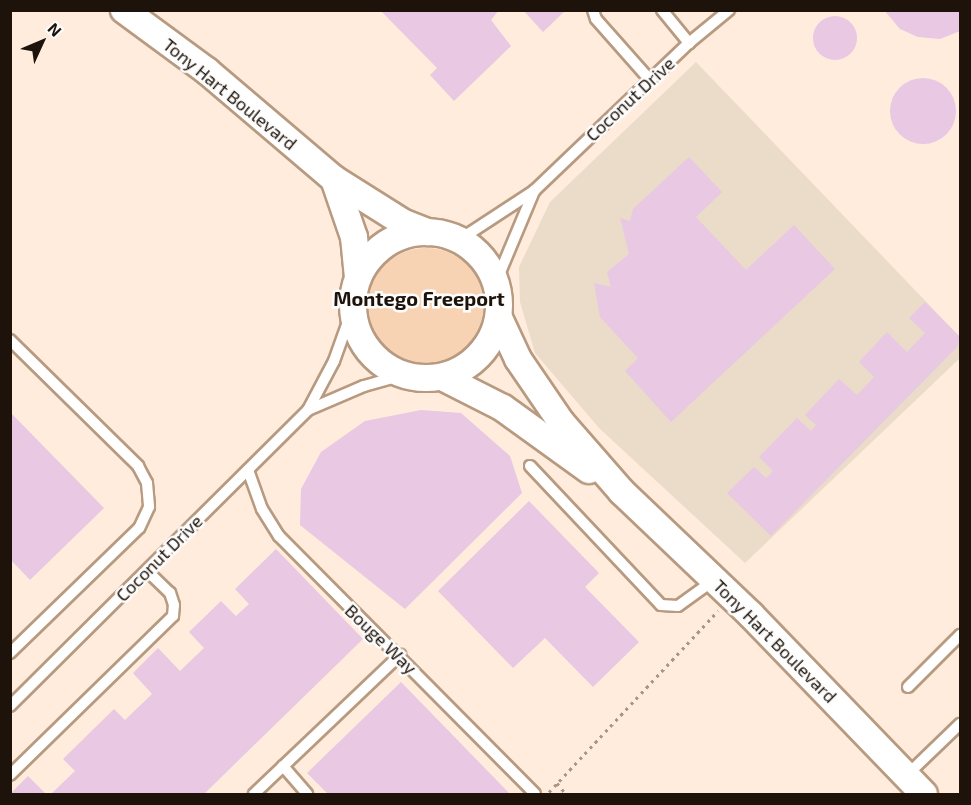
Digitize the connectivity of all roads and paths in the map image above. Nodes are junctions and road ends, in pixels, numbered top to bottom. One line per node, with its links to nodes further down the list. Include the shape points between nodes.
1 (124, 10): 7 (street, Tony Hart Boulevard, via 207,71)
2 (593, 10): 6 (lane, via 596,19)
3 (662, 10): 5 (lane)
4 (729, 10): 5 (lane, Coconut Drive)
5 (689, 43): 6 (lane, Coconut Drive)
6 (650, 80): 8 (lane, Coconut Drive)
7 (334, 179): 9 (street, Tony Hart Boulevard, via 404,222); 11 (street, via 354,237)
8 (534, 191): 10 (lane, Coconut Drive); 12 (lane, Coconut Drive)
9 (428, 232): 10 (street); 11 (street, via 410,233 378,249)
10 (459, 240): 12 (street, via 488,265)
11 (358, 278): 13 (street)
12 (496, 282): 14 (street)
13 (353, 308): 16 (street, via 357,330 368,349 384,365); 18 (lane, Coconut Drive, via 334,361)
14 (499, 318): 17 (street, via 492,339 479,356 462,370); 21 (street, Tony Hart Boulevard, via 518,359 561,422)
15 (10, 340): 25 (lane, via 138,466 147,483 149,507 139,528)
16 (403, 375): 17 (street); 18 (lane, Coconut Drive, via 363,386)
17 (442, 377): 21 (street, Tony Hart Boulevard, via 503,408)
18 (308, 410): 20 (lane, Coconut Drive)
19 (530, 466): 23 (lane, via 661,605 678,606)
20 (248, 470): 22 (lane, Coconut Drive); 26 (lane, Bouge Way, via 262,508 279,536)
21 (622, 492): 23 (street, Tony Hart Boulevard)
22 (147, 571): 28 (lane, Coconut Drive); 31 (lane, via 170,593 173,616)
23 (723, 588): 32 (street, Tony Hart Boulevard); 33 (path)
24 (959, 640): 27 (lane)
25 (10, 653)
26 (400, 655): 30 (lane); 36 (lane, Bouge Way)
27 (908, 687)
28 (10, 706)
29 (960, 724): 32 (lane)
30 (284, 766): 34 (lane); 35 (lane)
31 (10, 775)
32 (907, 775): 39 (street, Tony Hart Boulevard)
33 (557, 783): 37 (path); 38 (path)
34 (254, 795)
35 (308, 795)
36 (535, 795)
37 (546, 795)
38 (566, 795)
39 (924, 795)

